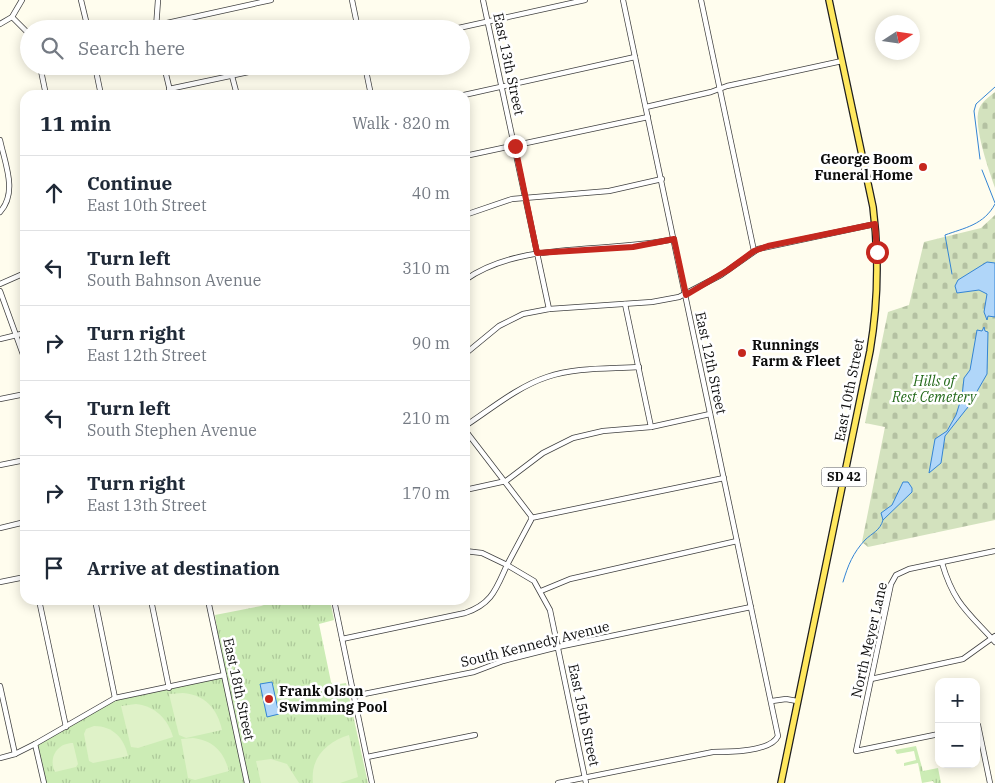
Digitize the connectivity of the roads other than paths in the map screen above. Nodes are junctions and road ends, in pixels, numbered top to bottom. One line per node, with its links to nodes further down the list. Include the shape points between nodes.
1 (22, 0): 11 (street)
2 (81, 0): 12 (street)
3 (158, 0): 13 (street)
4 (271, 0): 14 (street)
5 (352, 0): 15 (street)
6 (483, 0): 16 (street, East 13th Street)
7 (585, 0): 16 (street)
8 (623, 0): 20 (street, East 12th Street)
9 (700, 0): 30 (street)
10 (829, 0): 21 (main road, East 10th Street / SD 42)
11 (12, 17): 17 (street); 18 (street)
12 (86, 20)
13 (157, 20)
14 (186, 20)
15 (356, 20)
16 (488, 21): 19 (street); 28 (street, East 13th Street)
17 (0, 24)
18 (20, 25)
19 (470, 25)
20 (635, 57): 28 (street); 36 (street, East 12th Street)
21 (842, 61): 30 (street); 45 (main road, East 10th Street / SD 42)
22 (42, 75): 31 (street)
23 (98, 75): 32 (street)
24 (166, 75): 29 (street)
25 (237, 75): 27 (street)
26 (367, 75): 34 (street)
27 (232, 76): 29 (street); 33 (street)
28 (502, 87): 35 (street); 39 (street, East 13th Street)
29 (169, 89)
30 (720, 89): 36 (street); 47 (street)
31 (45, 90)
32 (101, 90)
33 (236, 90)
34 (370, 90)
35 (470, 94)
36 (646, 107): 37 (street, East 12th Street)
37 (648, 117): 39 (street); 41 (street, East 12th Street)
38 (0, 140): 43 (street, via 10,186 8,199)
39 (515, 146): 40 (street); 42 (street, East 13th Street)
40 (470, 155)
41 (662, 179): 42 (street, via 609,191); 46 (street, East 12th Street)
42 (526, 197): 44 (street, via 499,202); 48 (street, East 13th Street)
43 (0, 212)
44 (470, 213)
45 (875, 224): 47 (street); 100 (main road, East 10th Street / SD 42, via 877,274 873,332)
46 (674, 239): 48 (street, via 633,247); 53 (street, East 12th Street)
47 (754, 251): 53 (street)
48 (537, 253): 50 (street, via 500,261); 55 (street, East 13th Street)
49 (20, 275): 51 (street)
50 (470, 277)
51 (0, 284)
52 (0, 291): 57 (street)
53 (686, 295): 54 (street); 64 (street, East 12th Street)
54 (625, 304): 55 (street); 61 (street)
55 (549, 309): 60 (street, via 510,319)
56 (20, 335): 57 (street)
57 (17, 336): 58 (street); 59 (street)
58 (0, 339)
59 (20, 345)
60 (470, 350)
61 (639, 367): 65 (street, via 572,371 546,377 510,396); 66 (street)
62 (20, 395): 63 (street)
63 (0, 399)
64 (710, 414): 66 (street); 70 (street, East 12th Street)
65 (470, 424)
66 (651, 427): 71 (street, via 603,431 573,438 543,452)
67 (470, 434): 71 (street)
68 (20, 461): 69 (street)
69 (0, 465)
70 (724, 478): 73 (street); 76 (street, East 12th Street)
71 (506, 481): 72 (street); 73 (street)
72 (470, 489)
73 (531, 518): 80 (street)
74 (20, 523): 75 (street)
75 (0, 528)
76 (737, 541): 83 (street, via 570,579); 89 (street, East 12th Street)
77 (995, 551): 79 (street, North Meyer Lane)
78 (470, 552): 80 (street, East 15th Street, via 482,553)
79 (942, 563): 91 (street, via 958,602); 94 (street, North Meyer Lane, via 909,569 893,579)
80 (507, 565): 83 (street, East 15th Street, via 528,576); 90 (street, via 492,595 474,610)
81 (20, 578): 82 (street)
82 (0, 582)
83 (541, 591): 92 (street, East 15th Street, via 550,610)
84 (39, 605): 101 (street)
85 (96, 605): 98 (street)
86 (152, 605): 96 (street)
87 (209, 605): 93 (street, East 18th Street)
88 (335, 605): 90 (street)
89 (751, 607): 92 (street, South Kennedy Avenue); 99 (street, East 12th Street)
90 (342, 639): 97 (street)
91 (994, 639): 94 (street, via 963,659)
92 (558, 647): 97 (street, South Kennedy Avenue, via 502,661 474,672); 109 (street, East 15th Street)
93 (224, 676): 96 (street); 111 (street, East 18th Street)
94 (871, 679): 103 (street, North Meyer Lane, via 856,751)
95 (0, 686): 106 (street)
96 (169, 688): 98 (street)
97 (354, 696): 107 (street)
98 (116, 698): 101 (street)
99 (772, 701): 100 (street); 109 (street, East 12th Street, via 778,731 776,741 736,753 714,752)
100 (798, 701): 115 (main road, East 10th Street / SD 42)
101 (66, 727): 105 (street)
102 (475, 735): 107 (street)
103 (935, 735)
104 (980, 739): 116 (street)
105 (35, 744): 106 (street); 110 (street)
106 (15, 754): 108 (street)
107 (367, 757): 112 (street)
108 (0, 758)
109 (585, 777): 113 (street); 114 (street, East 15th Street)
110 (44, 783)
111 (247, 783)
112 (372, 783)
113 (558, 783)
114 (586, 783)
115 (781, 783)
116 (990, 783)

